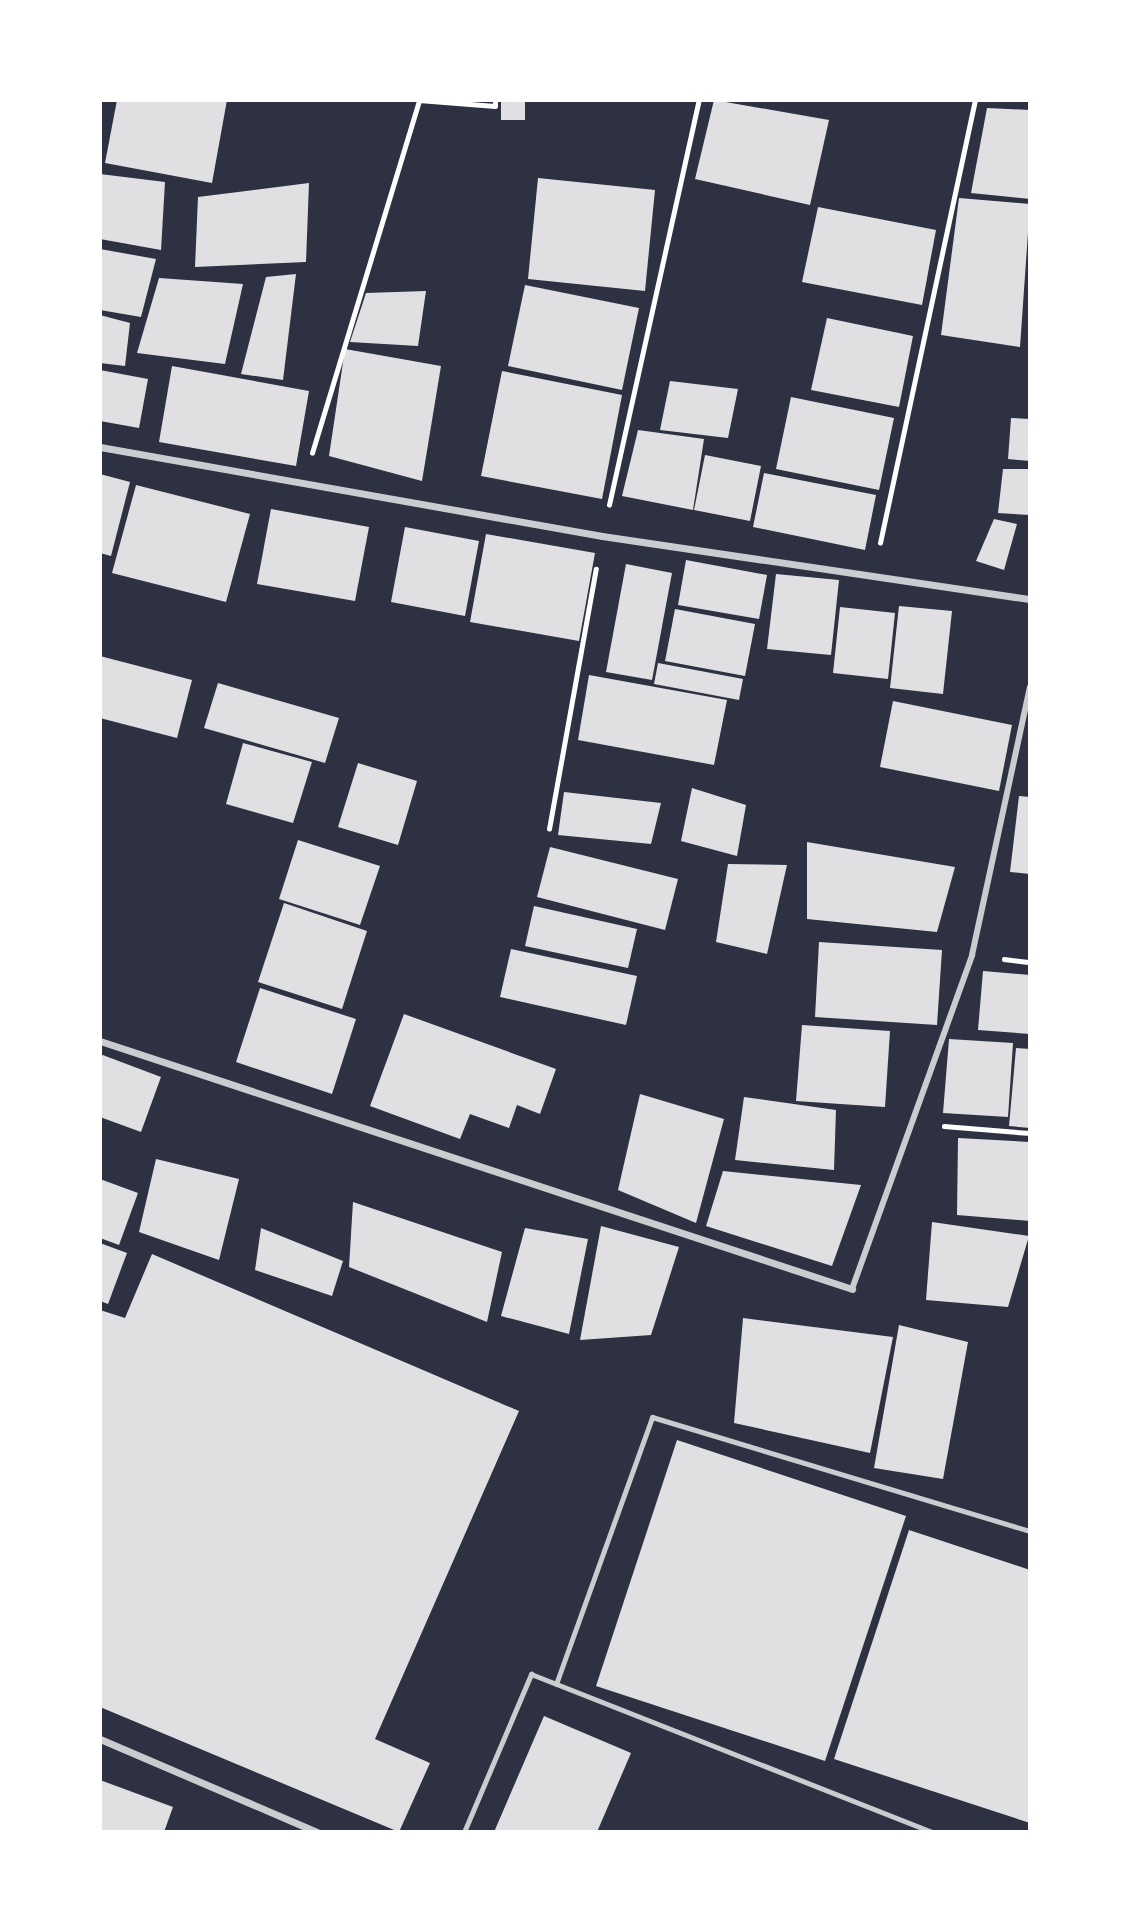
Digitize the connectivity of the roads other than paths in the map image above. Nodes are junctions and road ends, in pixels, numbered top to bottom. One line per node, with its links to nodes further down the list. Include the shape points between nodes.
1 (100, 447): 2 (street, via 602,536)
2 (1030, 600)
3 (1030, 687): 5 (street, via 972,955)
4 (100, 1041): 5 (street)
5 (852, 1289)
6 (1030, 1531): 7 (lane, via 652,1417)
7 (556, 1684): 10 (lane, via 531,1674); 11 (lane)
8 (100, 1740): 9 (street)
9 (317, 1832)
10 (464, 1832)
11 (932, 1832)

